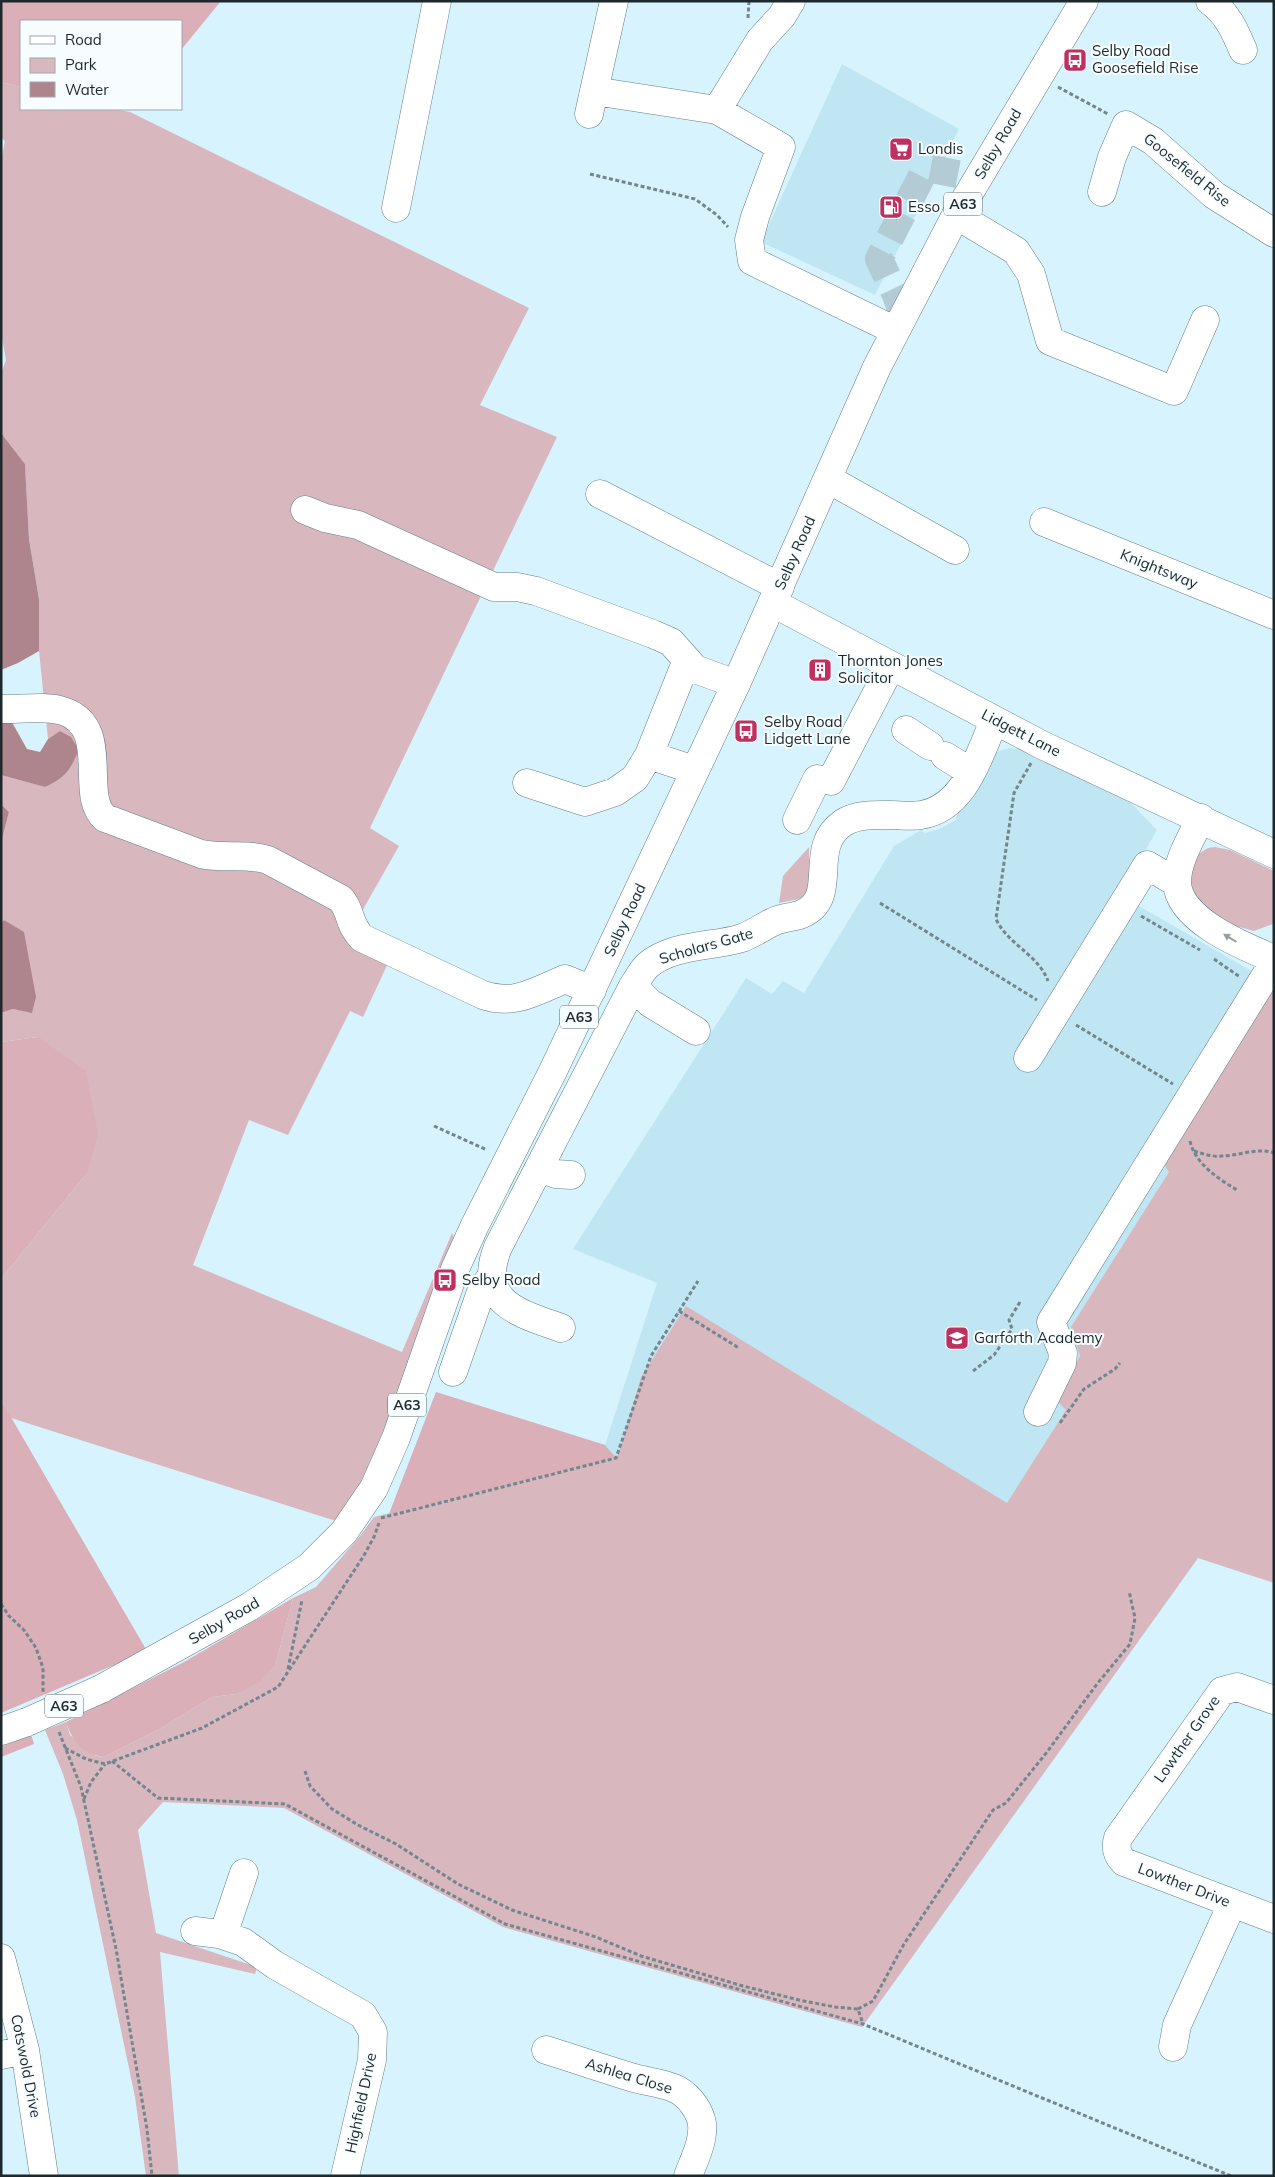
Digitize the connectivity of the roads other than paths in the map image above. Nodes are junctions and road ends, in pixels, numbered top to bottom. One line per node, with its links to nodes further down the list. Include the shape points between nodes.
1 (436, 1): 9 (main road)
2 (614, 1): 7 (main road, via 592,103)
3 (791, 1): 7 (main road, via 760,40)
4 (1084, 1): 10 (main road, Selby Road / A63)
5 (1210, 1): 6 (main road, via 1225,15)
6 (1243, 50)
7 (717, 110): 13 (main road, via 781,147 749,240 752,261)
8 (1102, 192): 11 (main road, Goosefield Rise, via 1126,125 1153,141 1214,195)
9 (396, 208)
10 (956, 215): 12 (main road, via 1016,251 1031,274 1050,341 1174,391); 13 (main road, Selby Road / A63)
11 (1274, 233)
12 (1205, 320)
13 (894, 330): 14 (main road, Selby Road / A63, via 854,414)
14 (828, 479): 18 (main road); 19 (main road, Selby Road / A63)
15 (600, 494): 19 (main road, Lidgett Lane)
16 (305, 510): 21 (main road, via 358,525 494,587 536,591 653,634 671,642)
17 (1044, 522): 20 (main road, Knightsway)
18 (954, 550)
19 (777, 595): 22 (main road, Lidgett Lane); 23 (main road, Selby Road / A63)
20 (1274, 615)
21 (687, 660): 23 (main road, via 695,669); 27 (main road)
22 (891, 666): 25 (main road, Lidgett Lane); 32 (main road, via 831,781 816,780)
23 (736, 684): 28 (main road, Selby Road / A63)
24 (1, 708): 37 (main road, via 61,711 81,723 93,757 97,808 105,818 201,854 256,856 268,860 341,899 362,938 489,997 520,998 565,979)
25 (994, 721): 29 (main road, Scholars Gate); 31 (main road, Lidgett Lane)
26 (906, 730): 29 (main road)
27 (649, 756): 28 (main road); 30 (main road, via 635,778 615,792 586,802)
28 (694, 770): 37 (main road, Selby Road / A63)
29 (971, 772): 36 (main road, Scholars Gate, via 955,798 933,812 856,817 843,823 825,846 823,886 819,898 802,914 774,921 742,938 664,956 646,966)
30 (527, 783)
31 (1201, 818): 33 (main road, Lidgett Lane); 34 (main road, via 1180,862)
32 (797, 820)
33 (1274, 854)
34 (1177, 882): 35 (main road, one-way to 34, via 1194,917 1182,903); 39 (main road, via 1147,865)
35 (1274, 960): 45 (main road, via 1051,1322 1063,1353 1062,1363)
36 (633, 986): 38 (main road, via 650,1003); 40 (main road, Scholars Gate)
37 (592, 990): 47 (main road, Selby Road / A63, bridge, via 455,1269 396,1438 374,1488 344,1532 309,1567 249,1607 101,1689)
38 (696, 1031)
39 (1028, 1058)
40 (539, 1168): 41 (main road); 42 (main road, Scholars Gate, via 498,1247 492,1261)
41 (571, 1175)
42 (492, 1276): 43 (main road, via 504,1303 516,1312); 44 (main road, via 482,1289)
43 (561, 1328)
44 (453, 1372)
45 (1038, 1412)
46 (1274, 1700): 48 (main road, Lowther Grove, via 1236,1687 1222,1691)
47 (1, 1731)
48 (1121, 1833): 50 (main road, Lowther Drive, via 1116,1845 1124,1862)
49 (244, 1874): 53 (main road)
50 (1232, 1904): 51 (main road, Lowther Drive); 55 (main road, via 1177,2025)
51 (1274, 1919)
52 (195, 1931): 53 (main road, Highfield Drive)
53 (223, 1935): 59 (main road, Highfield Drive, via 254,1948 274,1965 363,2015 369,2023 374,2042 371,2068)
54 (1, 1958): 57 (main road, Cotswold Drive)
55 (1173, 2047)
56 (546, 2050): 60 (main road, Ashlea Close, via 666,2086 690,2099 702,2124 702,2138)
57 (13, 2053): 58 (main road, Cotswold Drive)
58 (44, 2176)
59 (345, 2176)
60 (688, 2176)

